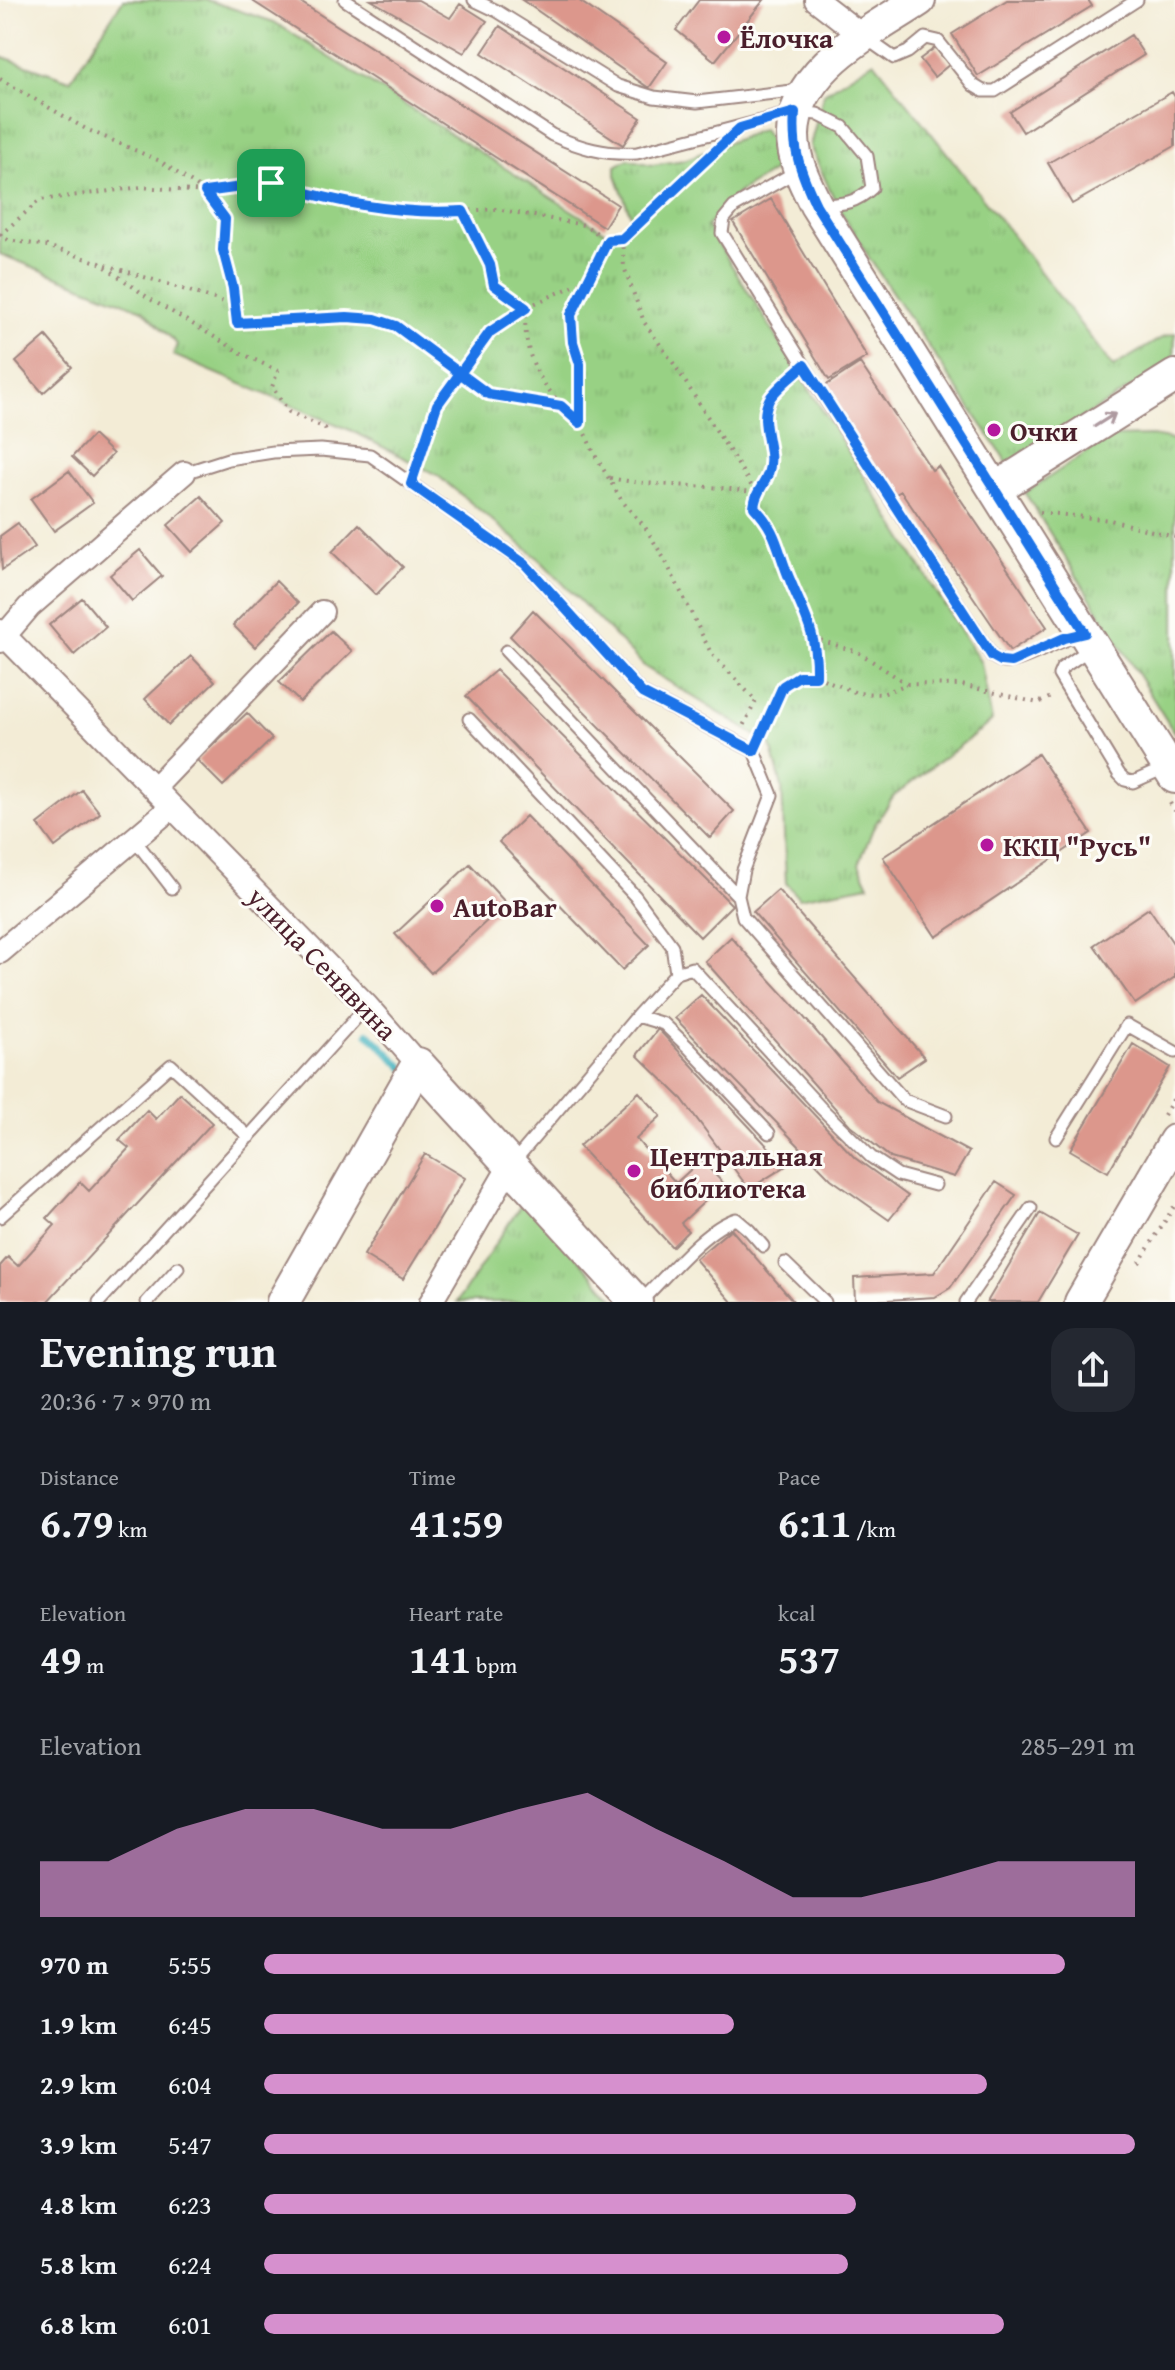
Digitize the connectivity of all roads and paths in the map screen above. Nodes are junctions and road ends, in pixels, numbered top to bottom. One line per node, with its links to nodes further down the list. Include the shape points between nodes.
1 (345, 0): 9 (lane, via 552,135 586,150 637,153)
2 (474, 0): 8 (lane, via 618,86 697,102)
3 (816, 0): 6 (street)
4 (919, 0): 6 (main road)
5 (1129, 2): 6 (lane, via 995,91 973,85 938,41 925,38 894,58)
6 (864, 37): 8 (main road, via 826,65)
7 (0, 79): 11 (path, via 86,129 160,161)
8 (800, 100): 9 (lane); 10 (main road, via 793,138); 12 (lane, via 843,127 867,156 872,188 849,204)
9 (740, 128): 15 (path)
10 (799, 170): 12 (main road); 21 (lane, via 734,207 722,233)
11 (205, 192): 13 (path, via 271,183 343,203 425,213); 14 (path, via 141,187 40,200); 19 (path, via 225,219 223,250)
12 (816, 205): 29 (main road)
13 (463, 211): 16 (path, via 496,209 584,225); 20 (path, via 490,265 494,285)
14 (0, 234): 17 (path)
15 (622, 239): 16 (path); 31 (path, via 624,267 644,322)
16 (608, 240): 18 (path)
17 (100, 263): 19 (path, via 224,302); 26 (path, via 150,299 278,371 272,387 289,412 325,428)
18 (587, 280): 20 (path); 25 (path, via 571,315 580,364)
19 (235, 300): 22 (path, via 237,323 375,319 396,326)
20 (526, 308): 22 (path, via 490,332); 24 (path, via 527,349 537,374)
21 (804, 365): 31 (path, via 769,400 768,474); 37 (lane, via 992,656 1011,662 1064,638)
22 (461, 375): 24 (path, via 488,394); 30 (path, via 437,405)
23 (1175, 376): 29 (main road, one-way to 23)
24 (561, 406): 25 (path)
25 (580, 423): 28 (path)
26 (333, 451): 27 (lane, via 273,452); 30 (lane, via 370,455)
27 (184, 473): 35 (street)
28 (610, 478): 31 (path); 43 (path, via 665,560 711,653 756,701)
29 (1005, 483): 37 (main road)
30 (411, 484): 43 (lane, via 525,564 642,693)
31 (756, 493): 36 (path, via 754,507 777,539)
32 (1037, 511): 33 (path, via 1110,520)
33 (1175, 537)
34 (322, 612): 46 (street)
35 (2, 636): 46 (street, улица Сенявина)
36 (813, 638): 39 (path); 40 (path, via 858,652)
37 (1090, 640): 41 (lane, via 1062,668 1059,675); 45 (main road)
38 (506, 651): 50 (lane)
39 (816, 676): 40 (path, via 857,693 882,694); 44 (path, via 799,676 783,686)
40 (907, 684): 41 (path, via 962,685 1038,703)
41 (1066, 690): 45 (lane, via 1125,780)
42 (469, 719): 52 (lane, via 635,896 672,946)
43 (735, 741): 44 (lane)
44 (754, 751): 50 (lane, via 772,795)
45 (1172, 772)
46 (155, 787): 47 (street, улица Сенявина)
47 (172, 807): 48 (street); 53 (street, улица Сенявина)
48 (134, 839): 49 (lane); 51 (street)
49 (172, 888)
50 (738, 896): 57 (lane, via 743,917 904,1100)
51 (0, 952)
52 (676, 973): 54 (lane); 63 (lane, via 692,968 701,975 871,1157 898,1175)
53 (367, 1006): 56 (street, улица Сенявина); 59 (lane)
54 (637, 1016): 58 (lane, via 664,1024); 62 (lane)
55 (1175, 1052): 60 (lane, via 1127,1025)
56 (418, 1064): 62 (main road, улица Сенявина); 73 (main road)
57 (946, 1116)
58 (769, 1133)
59 (249, 1137): 66 (lane, via 171,1065); 71 (lane)
60 (1056, 1138)
61 (1175, 1141): 78 (main road)
62 (511, 1164): 74 (street); 75 (main road, улица Сенявина)
63 (935, 1185)
64 (1175, 1205): 69 (path)
65 (1031, 1208): 77 (lane)
66 (0, 1217)
67 (763, 1246): 75 (lane, via 736,1219 723,1223)
68 (785, 1263): 76 (lane)
69 (1137, 1266)
70 (178, 1268): 72 (lane)
71 (99, 1302)
72 (147, 1302)
73 (283, 1302)
74 (431, 1302)
75 (638, 1302)
76 (825, 1302)
77 (966, 1302)
78 (1081, 1302)

